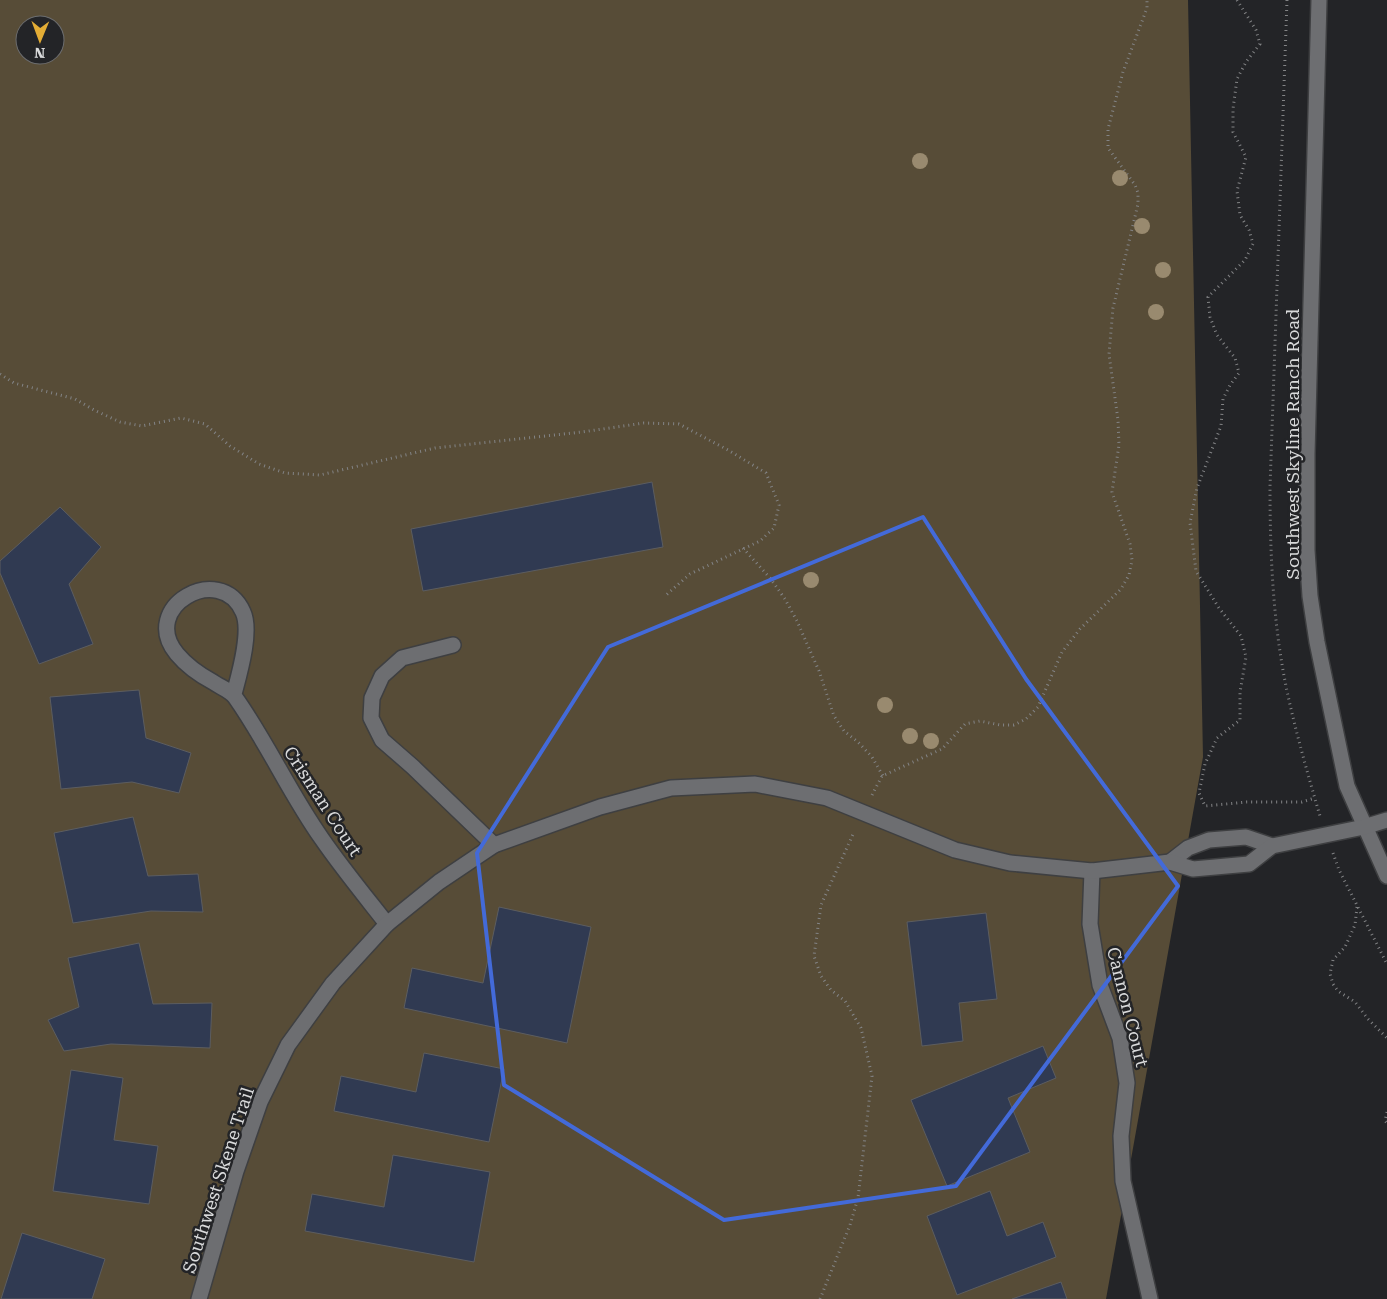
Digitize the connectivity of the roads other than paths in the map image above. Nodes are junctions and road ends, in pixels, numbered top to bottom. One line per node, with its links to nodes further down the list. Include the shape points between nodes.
1 (1319, 0): 5 (street, Southwest Skyline Ranch Road, via 1307,550 1317,642 1347,786)
2 (453, 645): 6 (street, via 402,658 382,676 372,698 371,718 382,740)
3 (234, 694): 3 (street, Crisman Court, via 246,642 244,614 232,596 218,590 188,594 177,604 167,622 170,645 194,670); 11 (street, Crisman Court, via 322,839)
4 (1387, 820): 5 (street, Southwest Skene Trail)
5 (1364, 826): 7 (street, Southwest Skene Trail); 10 (street, Southwest Skyline Ranch Road)
6 (494, 845): 9 (street, Southwest Skene Trail, via 600,807 671,788 755,784 827,798 955,850 1010,862); 11 (street, Southwest Skene Trail, via 439,882)
7 (1272, 846): 8 (street, Southwest Skene Trail, via 1249,864 1193,869); 8 (street, Southwest Skene Trail, via 1246,837 1209,840 1188,848)
8 (1170, 862): 9 (street, Southwest Skene Trail)
9 (1092, 871): 13 (street, Cannon Court, via 1090,924 1100,985 1120,1038 1127,1083 1121,1136 1123,1181)
10 (1387, 876)
11 (387, 924): 12 (street, Southwest Skene Trail, via 333,983 288,1045 260,1102 236,1171)
12 (199, 1299)
13 (1150, 1299)

